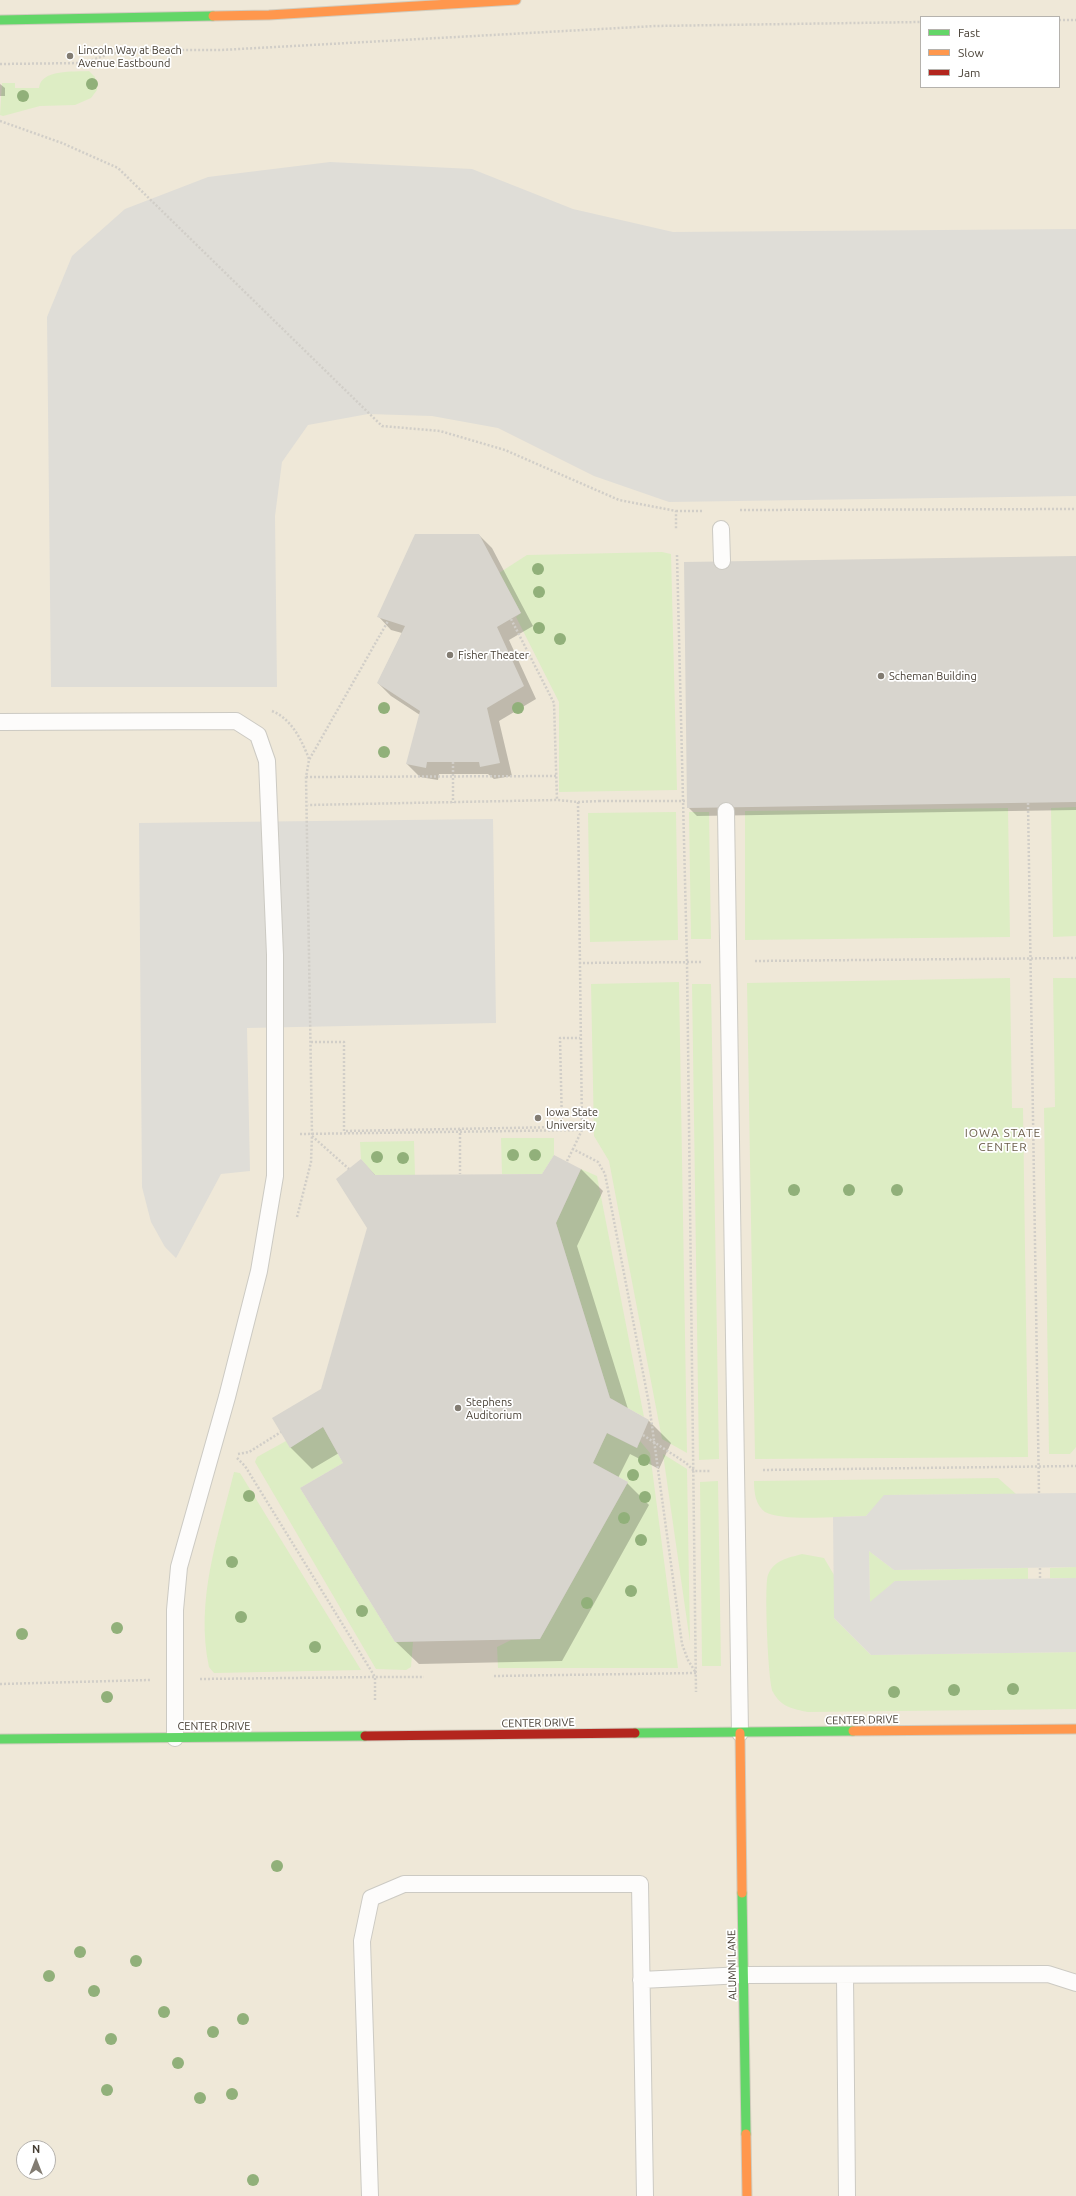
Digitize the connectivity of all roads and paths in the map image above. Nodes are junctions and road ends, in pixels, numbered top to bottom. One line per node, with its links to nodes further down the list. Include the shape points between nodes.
1 (516, 0): 2 (street, via 269,15)
2 (0, 20)
3 (1060, 20): 4 (path)
4 (1076, 20)
5 (920, 22): 6 (path, via 655,26 221,50 137,50 109,54 84,63)
6 (0, 64)
7 (0, 121): 10 (path, via 62,143 118,168 382,426 440,431 505,450 619,500)
8 (1076, 509): 9 (path)
9 (737, 510)
10 (676, 511): 11 (path); 13 (path)
11 (706, 511)
12 (721, 528): 15 (lane)
13 (676, 529)
14 (677, 555): 34 (path)
15 (722, 561)
16 (511, 620): 22 (path, via 554,703)
17 (388, 621): 19 (path)
18 (0, 722): 67 (lane, via 236,721 258,735 266,761 275,955 275,1176 259,1271 179,1567 175,1610)
19 (309, 760)
20 (453, 762): 21 (path)
21 (453, 776): 22 (path); 23 (path); 26 (path)
22 (557, 776): 24 (path)
23 (306, 777)
24 (557, 800): 26 (path); 27 (path)
25 (687, 801): 27 (path, bridge)
26 (453, 802): 29 (path)
27 (578, 802): 36 (path)
28 (1028, 803): 32 (path)
29 (308, 805)
30 (726, 812): 66 (lane)
31 (1076, 958): 32 (path)
32 (1031, 959): 33 (path); 49 (path)
33 (754, 961)
34 (687, 962): 35 (path); 36 (path); 51 (path)
35 (706, 962)
36 (579, 963): 37 (path)
37 (580, 1038): 39 (path, via 560,1038 562,1127); 40 (path)
38 (311, 1042): 39 (path, via 344,1042 344,1131)
39 (460, 1129): 44 (path, bridge)
40 (582, 1130): 41 (path); 43 (path, via 312,1135)
41 (573, 1149): 42 (path); 47 (path, via 598,1162 605,1174)
42 (567, 1161)
43 (349, 1168)
44 (460, 1174)
45 (281, 1432): 58 (path, via 249,1452 234,1455 245,1466)
46 (643, 1435): 47 (path)
47 (656, 1442): 51 (path); 56 (path, via 682,1644)
48 (1075, 1465): 49 (path)
49 (1039, 1466): 50 (path); 53 (path)
50 (760, 1470)
51 (694, 1471): 52 (path); 56 (path)
52 (718, 1471)
53 (1038, 1494)
54 (1040, 1568): 55 (path)
55 (1040, 1578)
56 (696, 1673): 57 (path); 63 (path)
57 (494, 1676)
58 (375, 1677): 59 (path); 60 (path); 64 (path)
59 (424, 1677)
60 (197, 1679)
61 (153, 1680): 62 (path)
62 (0, 1684)
63 (696, 1692)
64 (375, 1702)
65 (1076, 1729): 66 (street, CENTER DRIVE)
66 (740, 1733): 67 (street, CENTER DRIVE); 69 (street, ALUMNI LANE)
67 (175, 1738): 68 (street, CENTER DRIVE)
68 (0, 1739)
69 (744, 1975): 70 (lane); 71 (lane); 75 (street, ALUMNI LANE)
70 (845, 1975): 72 (lane, via 1048,1974); 76 (lane)
71 (641, 1980): 73 (lane, via 640,1884 404,1884 371,1898 362,1941); 74 (lane)
72 (1076, 1983)
73 (370, 2196)
74 (645, 2196)
75 (747, 2196)
76 (847, 2196)

